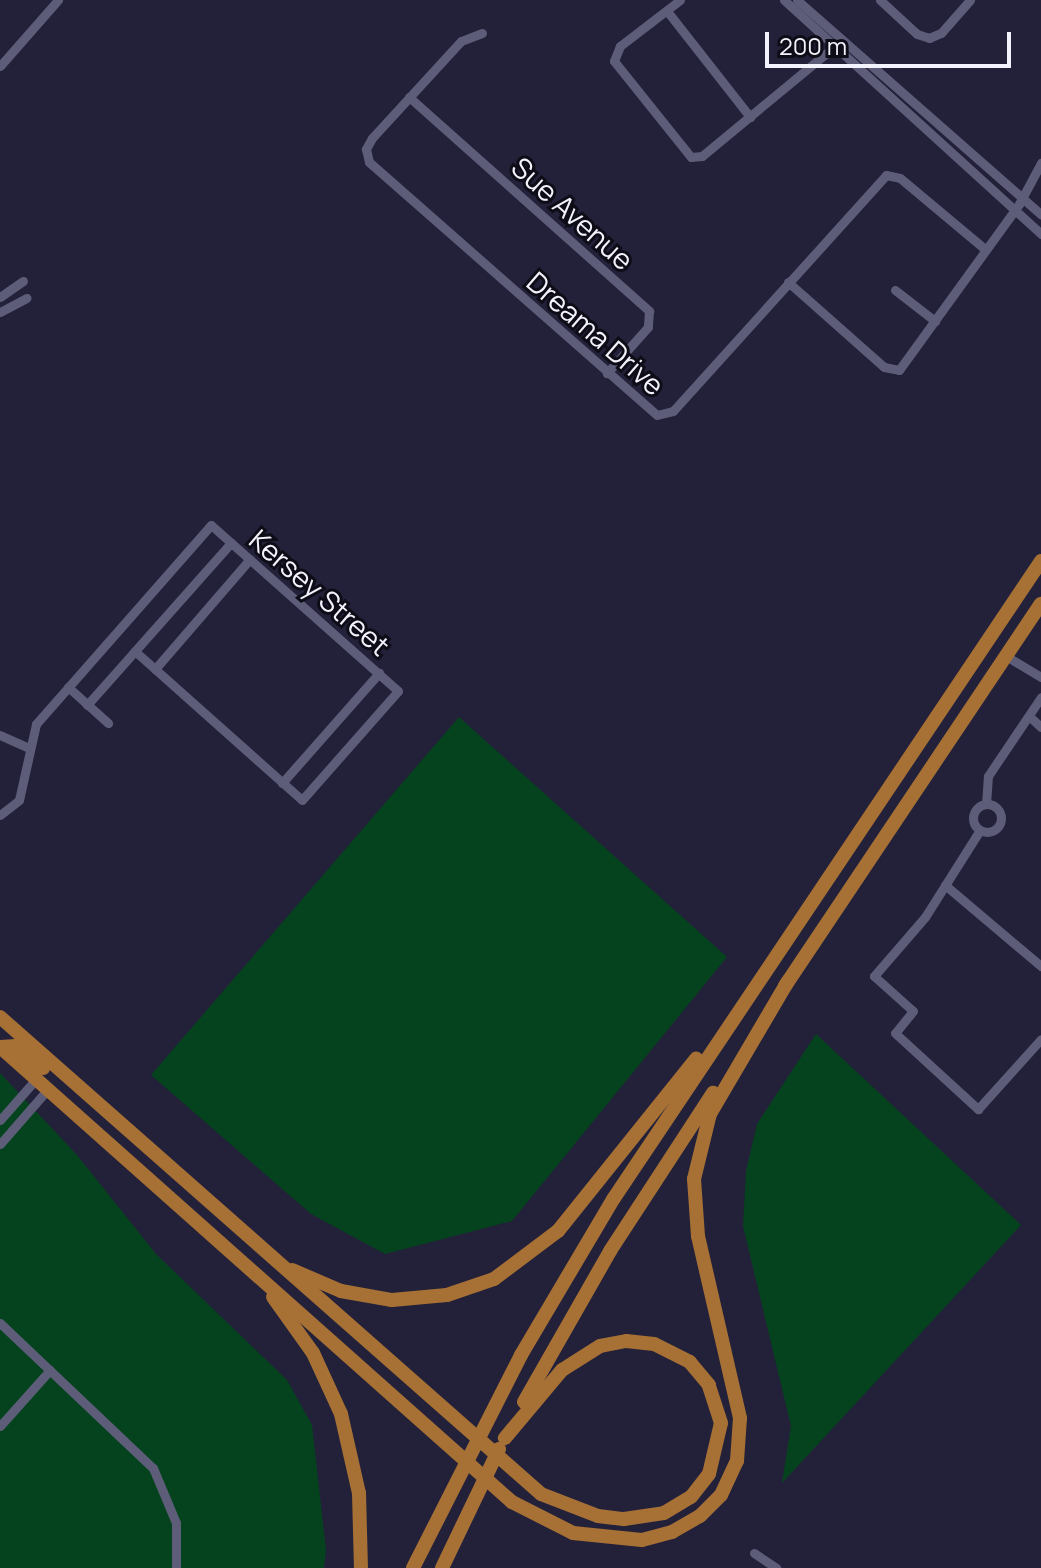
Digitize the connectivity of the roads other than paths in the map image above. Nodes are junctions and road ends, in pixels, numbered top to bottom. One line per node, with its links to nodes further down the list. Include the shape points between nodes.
1 (58, 0): 10 (street)
2 (680, 0): 7 (street)
3 (784, 0): 9 (street)
4 (797, 0): 9 (street)
5 (880, 0): 6 (street, via 917,34 929,38 941,33)
6 (970, 0)
7 (667, 11): 12 (street); 12 (street, via 620,46 614,61 681,151 702,156)
8 (482, 33): 11 (street, Dreama Drive, via 461,41)
9 (839, 43): 12 (street); 14 (street)
10 (0, 66)
11 (409, 97): 25 (street, Sue Avenue, via 649,311 648,327); 25 (street, Dreama Drive, via 367,144 369,162)
12 (750, 117)
13 (1041, 163): 14 (street)
14 (1019, 203): 15 (street); 16 (street); 17 (street)
15 (1041, 214)
16 (1041, 234)
17 (985, 249): 19 (street, Dreama Drive, via 900,178 886,175); 24 (street)
18 (23, 281): 21 (street)
19 (788, 282): 24 (street, via 884,367 899,370 907,364); 25 (street, Dreama Drive, via 667,415 657,415)
20 (895, 290): 24 (street)
21 (0, 297)
22 (26, 298): 23 (street)
23 (0, 312)
24 (935, 321)
25 (607, 373)
26 (231, 543): 27 (street, Kersey Street); 30 (street); 35 (street, Kersey Street, via 211,525)
27 (250, 559): 32 (street); 33 (street, Kersey Street)
28 (1041, 561): 50 (highway)
29 (1041, 604): 31 (highway)
30 (135, 651): 32 (street, Kersey Street); 37 (street)
31 (1006, 656): 34 (street); 49 (highway)
32 (155, 669): 43 (street, Kersey Street)
33 (379, 673): 43 (street); 43 (street, Kersey Street, via 398,691 389,702 302,800)
34 (1041, 677)
35 (68, 687): 37 (street); 42 (street, Kersey Street, via 36,724)
36 (1041, 697): 38 (street)
37 (87, 705): 39 (street)
38 (1029, 716): 40 (street); 44 (street, via 988,776)
39 (108, 723)
40 (1041, 727)
41 (0, 735): 42 (street)
42 (29, 748): 45 (street, Kersey Street, via 19,800)
43 (282, 783)
44 (986, 804): 46 (street, via 973,815); 46 (street, via 995,807 1001,819 994,831)
45 (0, 815)
46 (980, 830): 47 (street)
47 (945, 885): 48 (street); 52 (street, via 874,976 913,1011 895,1033 978,1109)
48 (1041, 966)
49 (788, 981): 61 (highway, via 717,1100 698,1154 695,1223 742,1435 727,1485 685,1527 650,1538 607,1539 557,1527 526,1511); 65 (highway, via 610,1251)
50 (752, 991): 60 (highway, via 558,1231 494,1279 429,1298 357,1296 296,1272); 69 (highway, via 590,1237 486,1421)
51 (0, 1017): 54 (highway)
52 (1041, 1039)
53 (0, 1047): 54 (highway, via 16,1046 43,1067); 55 (highway)
54 (60, 1071): 57 (highway)
55 (36, 1079): 56 (highway); 57 (highway, via 49,1077 85,1104); 58 (street)
56 (48, 1089): 59 (street); 61 (highway)
57 (98, 1105): 60 (highway)
58 (0, 1120)
59 (0, 1144)
60 (234, 1227): 65 (highway, via 520,1479 566,1507 624,1519 674,1508 709,1474 720,1445 721,1423 709,1385 690,1362 654,1344 626,1341 600,1346 562,1370)
61 (247, 1266): 68 (highway, via 304,1338 341,1414 359,1493)
62 (0, 1323): 63 (street)
63 (50, 1370): 64 (street); 67 (street, via 153,1468 176,1523)
64 (0, 1426)
65 (505, 1438): 70 (highway)
66 (754, 1553): 71 (street)
67 (176, 1568)
68 (361, 1568)
69 (413, 1568)
70 (442, 1568)
71 (776, 1568)

